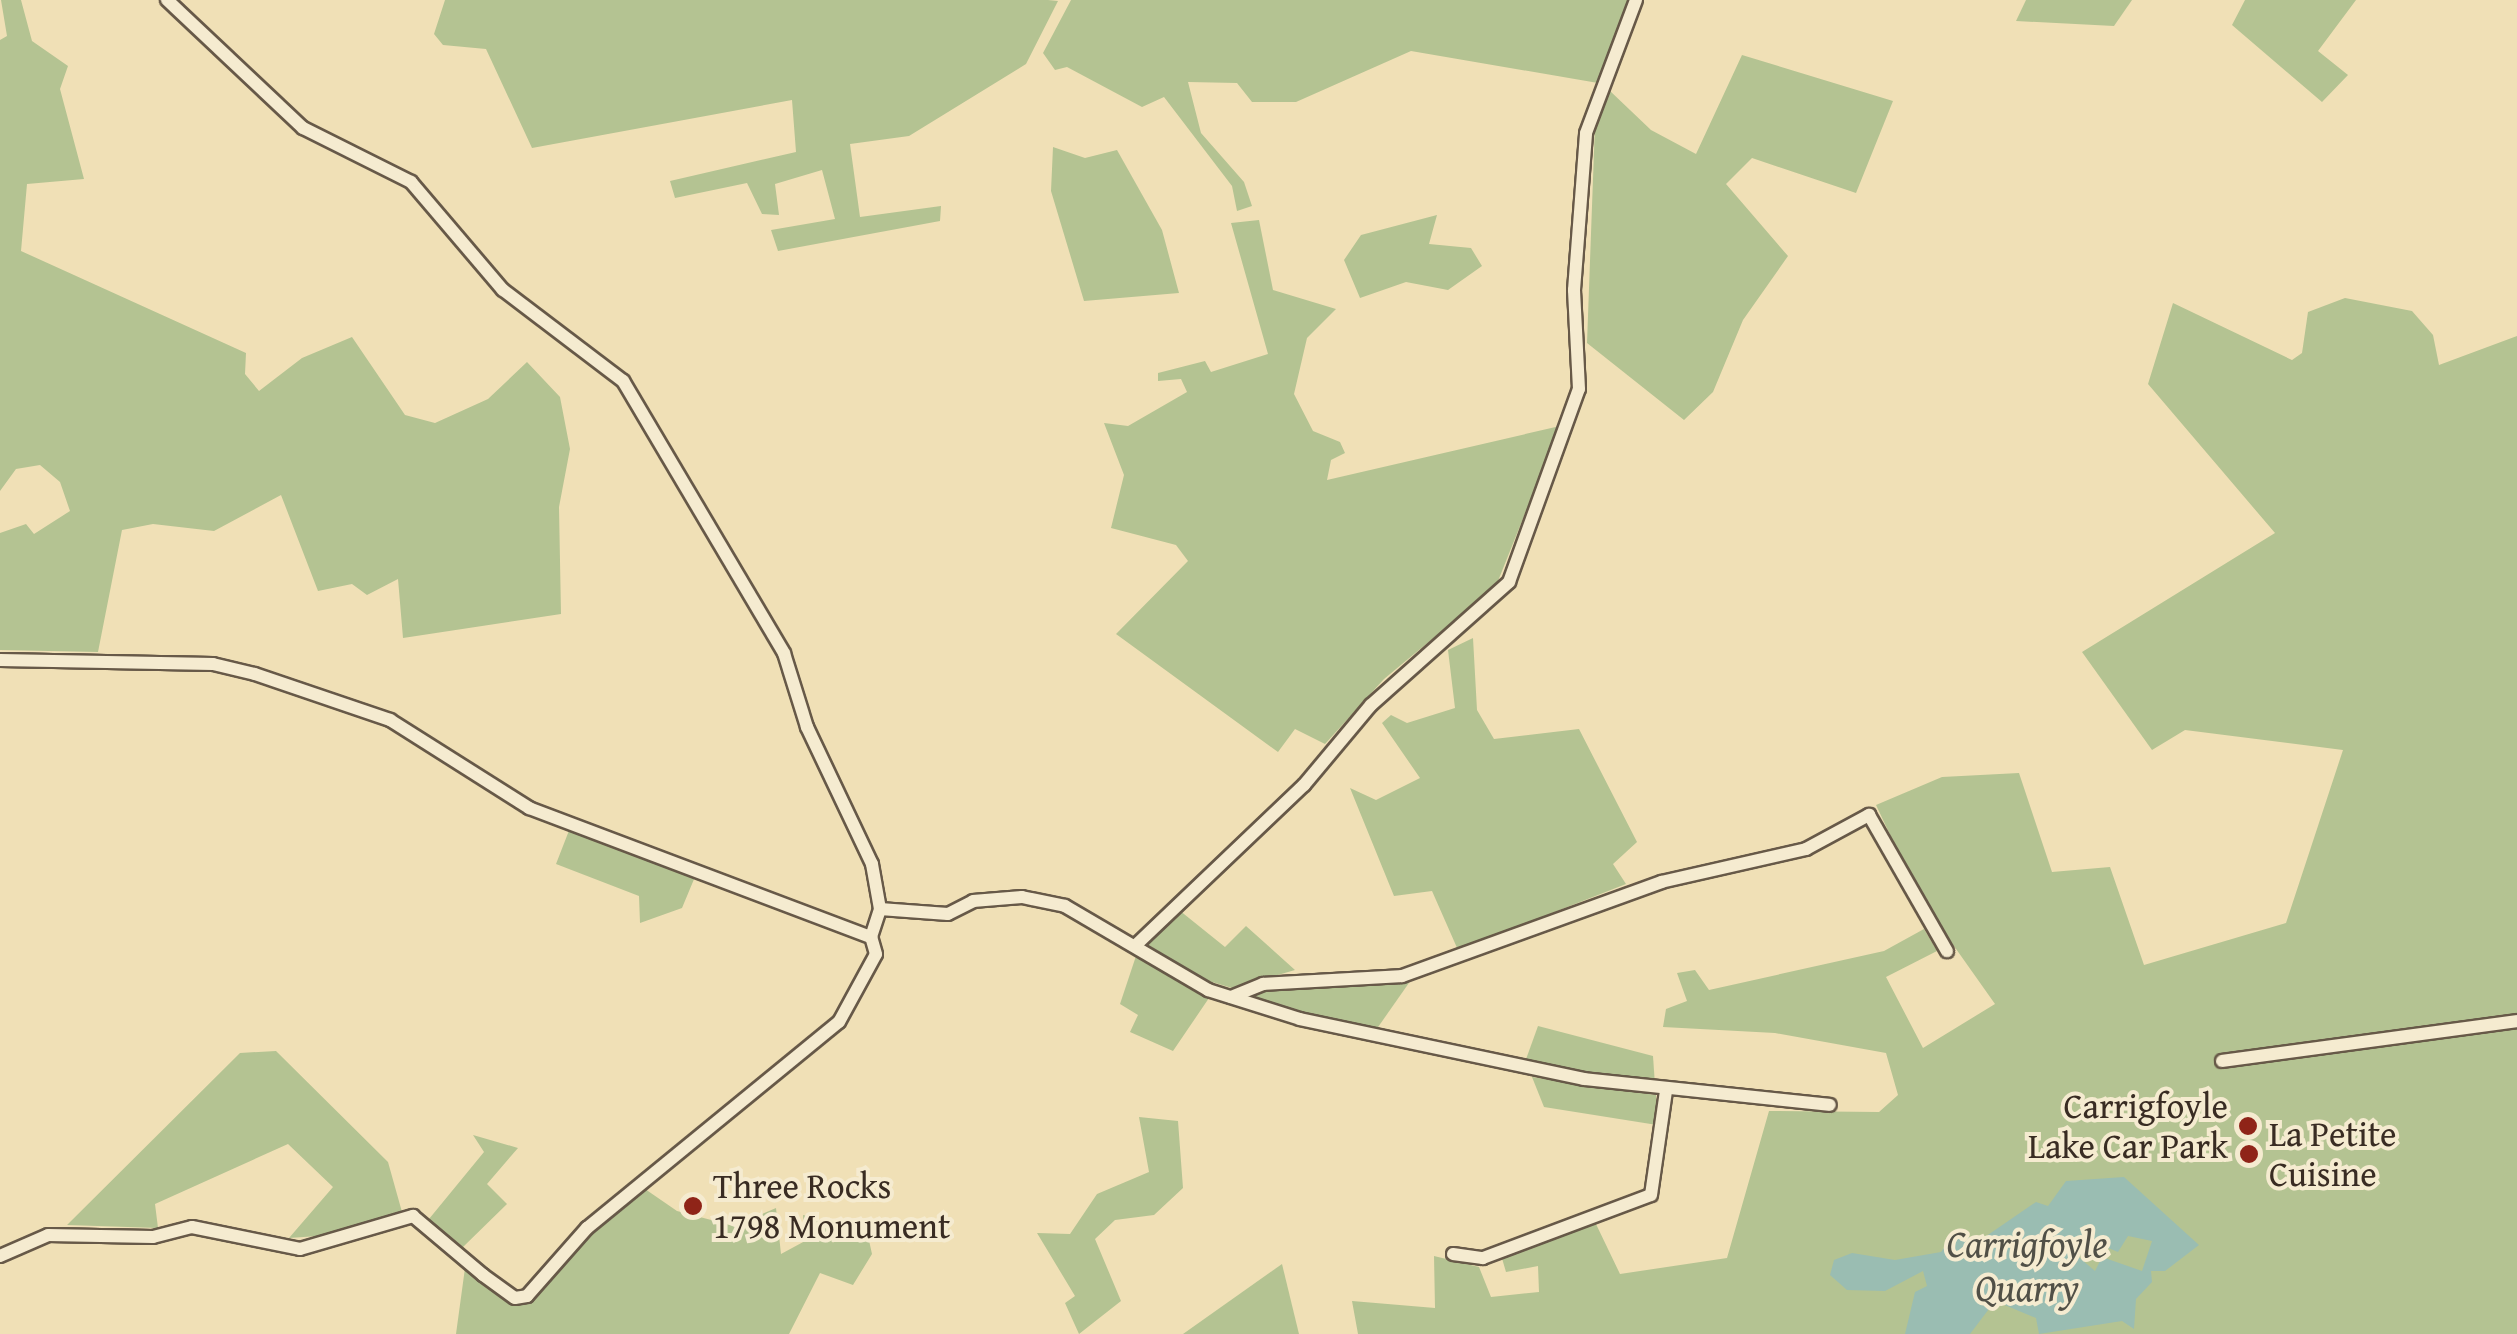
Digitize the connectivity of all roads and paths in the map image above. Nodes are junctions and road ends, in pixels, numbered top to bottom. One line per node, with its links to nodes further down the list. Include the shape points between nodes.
1 (167, 0): 4 (street, via 303,128 410,182 502,290 623,381 784,654 807,727 872,864)
2 (1636, 0): 6 (street, via 1586,133 1574,290 1579,389 1509,582 1371,705 1304,785)
3 (0, 660): 5 (street, via 213,664 254,674 390,720 529,808)
4 (880, 909): 5 (street); 6 (street, via 948,914 973,900 1022,897 1065,906)
5 (872, 937): 14 (street, via 875,963 840,1022 586,1228 527,1296 516,1298 483,1276 413,1216 300,1249 192,1227 152,1237 48,1234)
6 (1137, 944): 8 (street)
7 (1947, 950): 8 (street, via 1868,815 1806,849 1661,882 1402,976 1264,984)
8 (1231, 997): 11 (street, via 1432,1050)
9 (2517, 1021): 10 (street)
10 (2222, 1061)
11 (1666, 1091): 12 (street); 13 (street, via 1651,1195 1483,1258)
12 (1830, 1105)
13 (1453, 1254)
14 (0, 1256)

